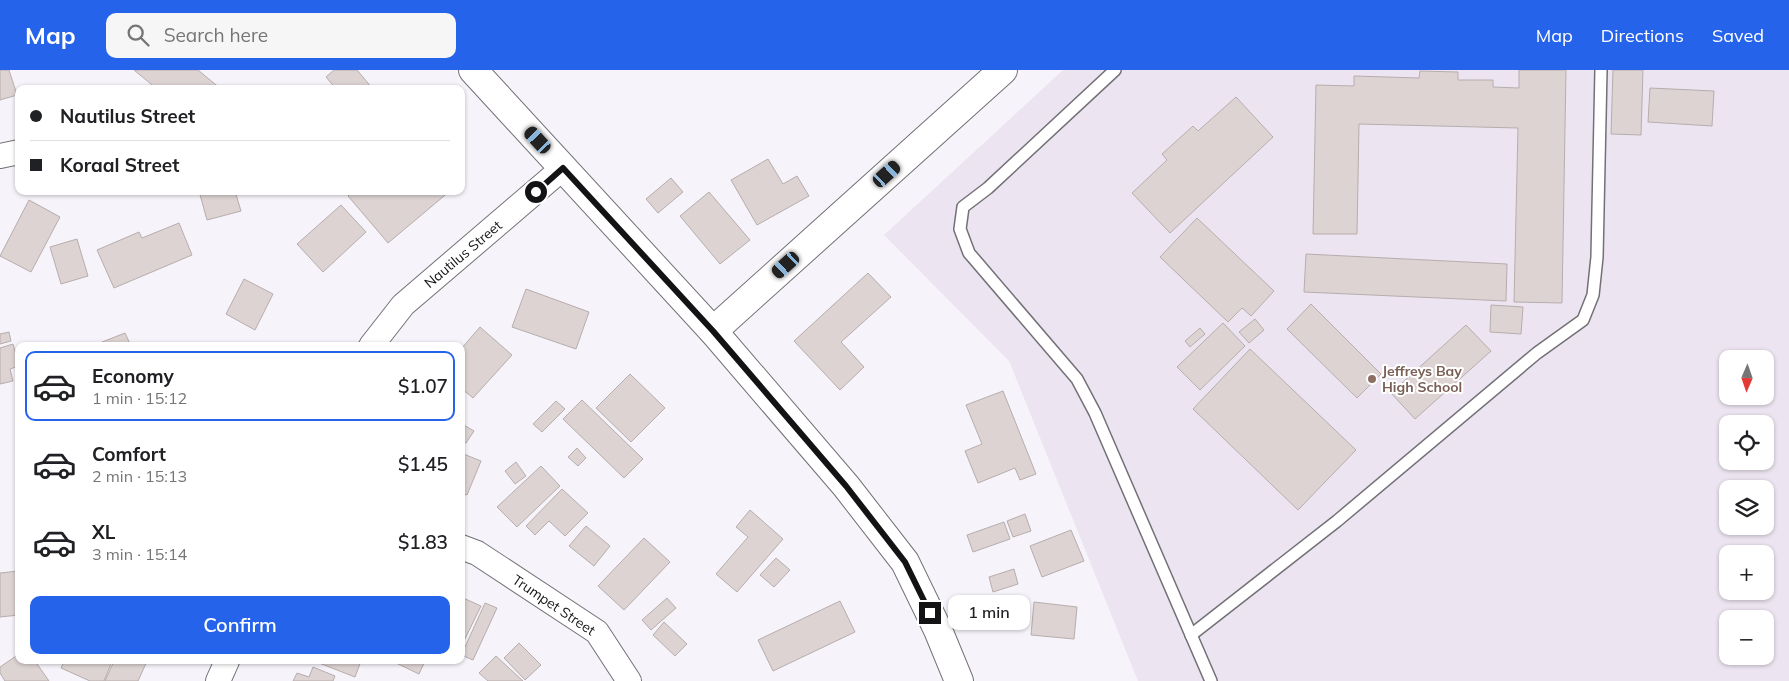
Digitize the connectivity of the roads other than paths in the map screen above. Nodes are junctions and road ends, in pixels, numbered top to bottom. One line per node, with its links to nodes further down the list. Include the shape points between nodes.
1 (474, 70): 7 (street)
2 (1004, 70): 8 (street)
3 (1115, 70): 11 (lane, via 988,188 963,207 960,229 969,253 1077,379)
4 (1601, 70): 11 (lane, via 1597,257 1593,294 1583,320 1537,353 1337,521)
5 (15, 153): 6 (street)
6 (0, 156)
7 (563, 168): 8 (street); 9 (street, Nautilus Street, via 403,305)
8 (713, 331): 15 (street, via 846,486 905,562)
9 (374, 342)
10 (465, 548): 14 (street, Trumpet Street, via 477,553 597,632)
11 (1192, 635): 16 (lane)
12 (226, 664): 13 (street)
13 (218, 681)
14 (629, 681)
15 (959, 681)
16 (1211, 681)

